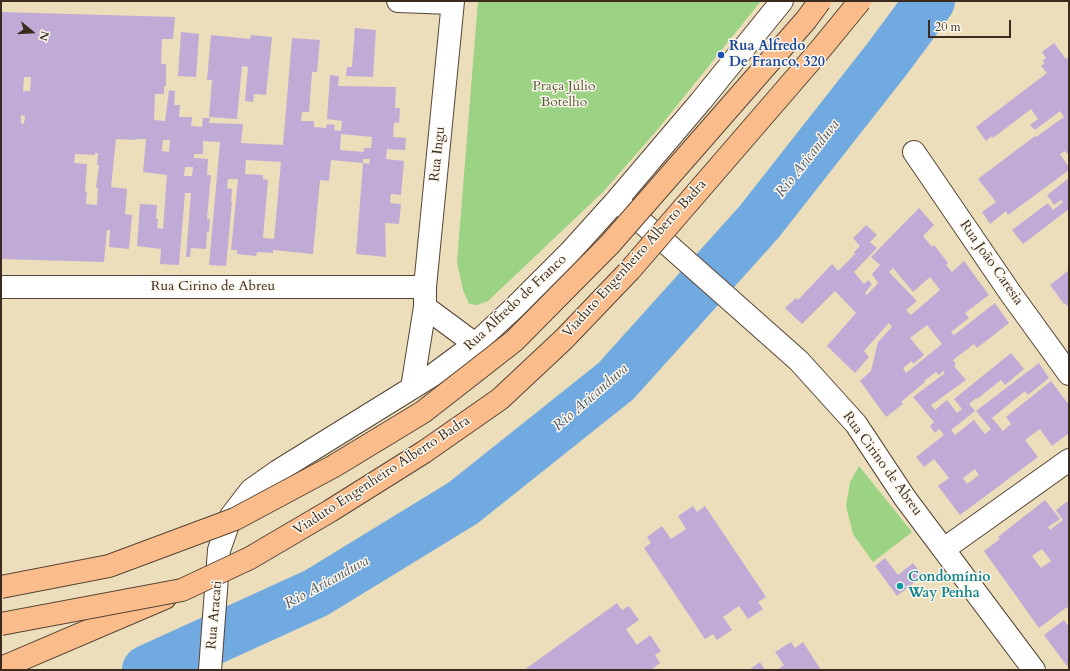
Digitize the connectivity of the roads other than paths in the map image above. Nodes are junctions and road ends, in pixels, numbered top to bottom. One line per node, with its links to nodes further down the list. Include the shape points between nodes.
1 (398, 1): 5 (street)
2 (782, 1): 7 (street, Rua Alfredo de Franco)
3 (820, 1): 16 (highway, Viaduto Engenheiro Alberto Badra, bridge, via 610,244 514,341 423,412 334,466 235,519 109,566)
4 (860, 1): 17 (highway, Viaduto Engenheiro Alberto Badra, bridge, via 630,270 564,339 500,399 424,452 330,511 250,558)
5 (453, 2): 9 (street, Rua Ingu)
6 (914, 152): 11 (street, Rua João Caresia)
7 (616, 201): 10 (street, Rua Alfredo de Franco, via 570,252); 14 (street, Rua Cirino de Abreu, via 799,361 856,424 905,498)
8 (1, 287): 9 (street, Rua Cirino de Abreu)
9 (425, 297): 10 (street); 12 (street, Rua Ingu)
10 (475, 344): 12 (street, Rua Alfredo de Franco)
11 (1069, 374)
12 (412, 388): 15 (street, Rua Alfredo de Franco, via 278,471 252,490 231,516 219,550)
13 (1069, 460): 14 (street)
14 (944, 549): 21 (street, Rua Cirino de Abreu)
15 (219, 560): 20 (street, Rua Aracati)
16 (1, 587)
17 (182, 590): 18 (highway, Viaduto Engenheiro Alberto Badra, bridge); 19 (highway, bridge)
18 (1, 624)
19 (1, 668)
20 (210, 670)
21 (1034, 670)

